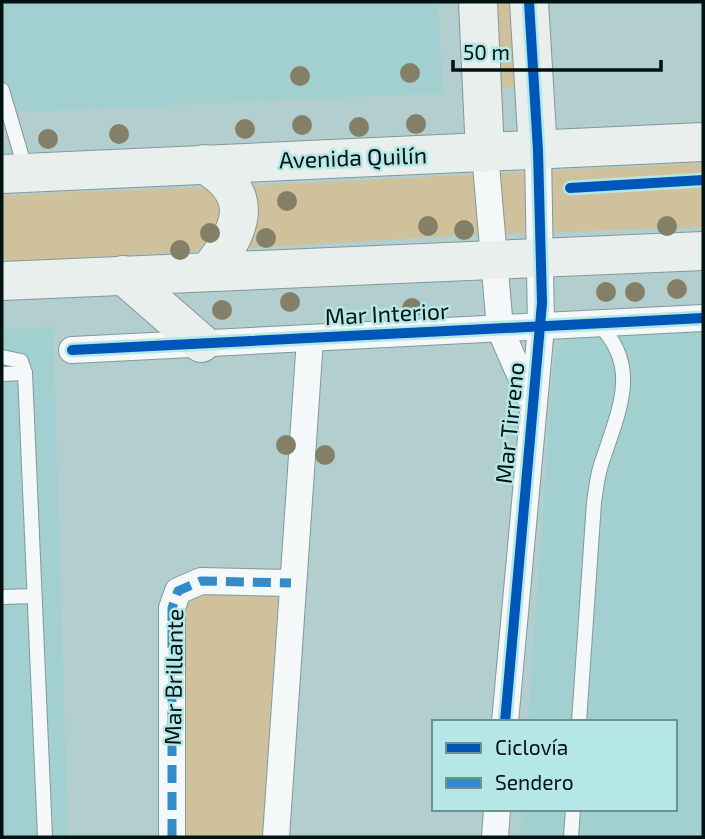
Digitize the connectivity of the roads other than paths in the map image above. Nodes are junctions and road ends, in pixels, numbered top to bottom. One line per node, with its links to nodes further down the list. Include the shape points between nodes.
1 (478, 2): 6 (main road, Mar Tirreno)
2 (529, 2): 5 (main road, Mar Tirreno)
3 (2, 90): 8 (lane)
4 (703, 142): 5 (main road, Avenida Quilín)
5 (538, 150): 6 (main road, Avenida Quilín); 10 (street, Mar Tirreno)
6 (485, 153): 7 (main road, Avenida Quilín); 11 (street, Mar Tirreno)
7 (204, 164): 8 (main road, Avenida Quilín); 12 (main road, via 222,175 240,208 236,231)
8 (14, 173)
9 (703, 251): 10 (main road)
10 (541, 257): 11 (main road); 17 (street, Mar Tirreno)
11 (494, 260): 12 (main road); 18 (street, Mar Tirreno)
12 (209, 271): 13 (main road)
13 (123, 275): 14 (main road); 20 (main road)
14 (2, 281)
15 (703, 318): 16 (street, Mar Interior)
16 (598, 324): 17 (street, Mar Interior); 30 (lane, via 618,345 623,381 620,412 600,468 594,502)
17 (541, 327): 18 (street, Mar Interior); 25 (street, Mar Tirreno)
18 (500, 329): 19 (street, Mar Interior); 25 (street, Mar Tirreno)
19 (310, 339): 20 (street, Mar Interior); 26 (street, Mar Interior)
20 (204, 343): 21 (street, Mar Interior)
21 (72, 350)
22 (2, 357): 23 (lane, via 21,361)
23 (25, 373): 24 (lane); 27 (lane)
24 (2, 374)
25 (532, 401): 29 (street, Mar Tirreno)
26 (291, 583): 34 (street, Mar Brillante, via 201,581 178,591 172,608); 35 (street, Mar Interior)
27 (33, 596): 28 (lane); 33 (lane)
28 (2, 597)
29 (505, 720)
30 (579, 720)
31 (497, 811): 36 (street)
32 (573, 811): 37 (lane)
33 (46, 837)
34 (172, 837)
35 (276, 837)
36 (495, 837)
37 (571, 837)

